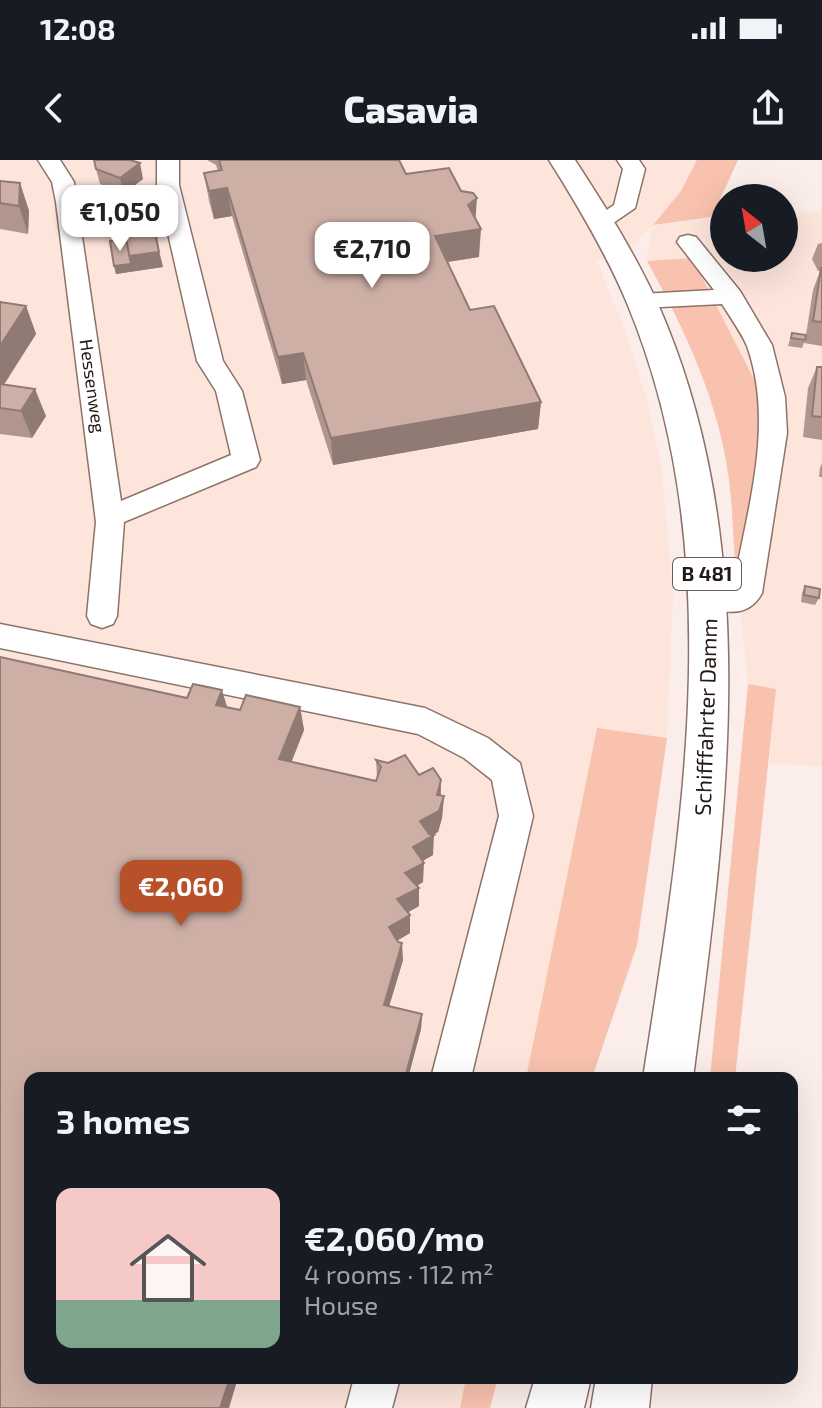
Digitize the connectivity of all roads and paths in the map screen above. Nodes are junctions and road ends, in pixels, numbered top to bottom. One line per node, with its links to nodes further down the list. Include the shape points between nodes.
1 (168, 160): 9 (street, via 168,185 210,361 229,391 246,460)
2 (562, 160): 5 (main road, Schifffahrter Damm / B 481)
3 (628, 160): 5 (street, via 634,169 624,208)
4 (59, 163): 9 (street, Hessenweg)
5 (601, 221): 8 (main road, Schifffahrter Damm / B 481)
6 (688, 242): 7 (street)
7 (732, 296): 8 (street); 10 (street, via 759,345 772,397 774,433 747,593 739,601)
8 (641, 301): 10 (main road, Schifffahrter Damm / B 481, via 689,442)
9 (110, 517): 11 (street, Hessenweg)
10 (709, 597): 13 (main road, Schifffahrter Damm / B 481, via 708,754 688,957)
11 (102, 616)
12 (0, 636): 14 (street, via 425,722 476,748 508,773 516,816)
13 (677, 1015): 15 (main road, Schifffahrter Damm / B 481); 16 (main road, Schifffahrter Damm / B 481)
14 (452, 1072)
15 (658, 1072)
16 (669, 1072)
17 (375, 1384): 20 (street)
18 (561, 1384): 21 (main road)
19 (623, 1384): 22 (main road)
20 (369, 1408)
21 (555, 1408)
22 (620, 1408)

